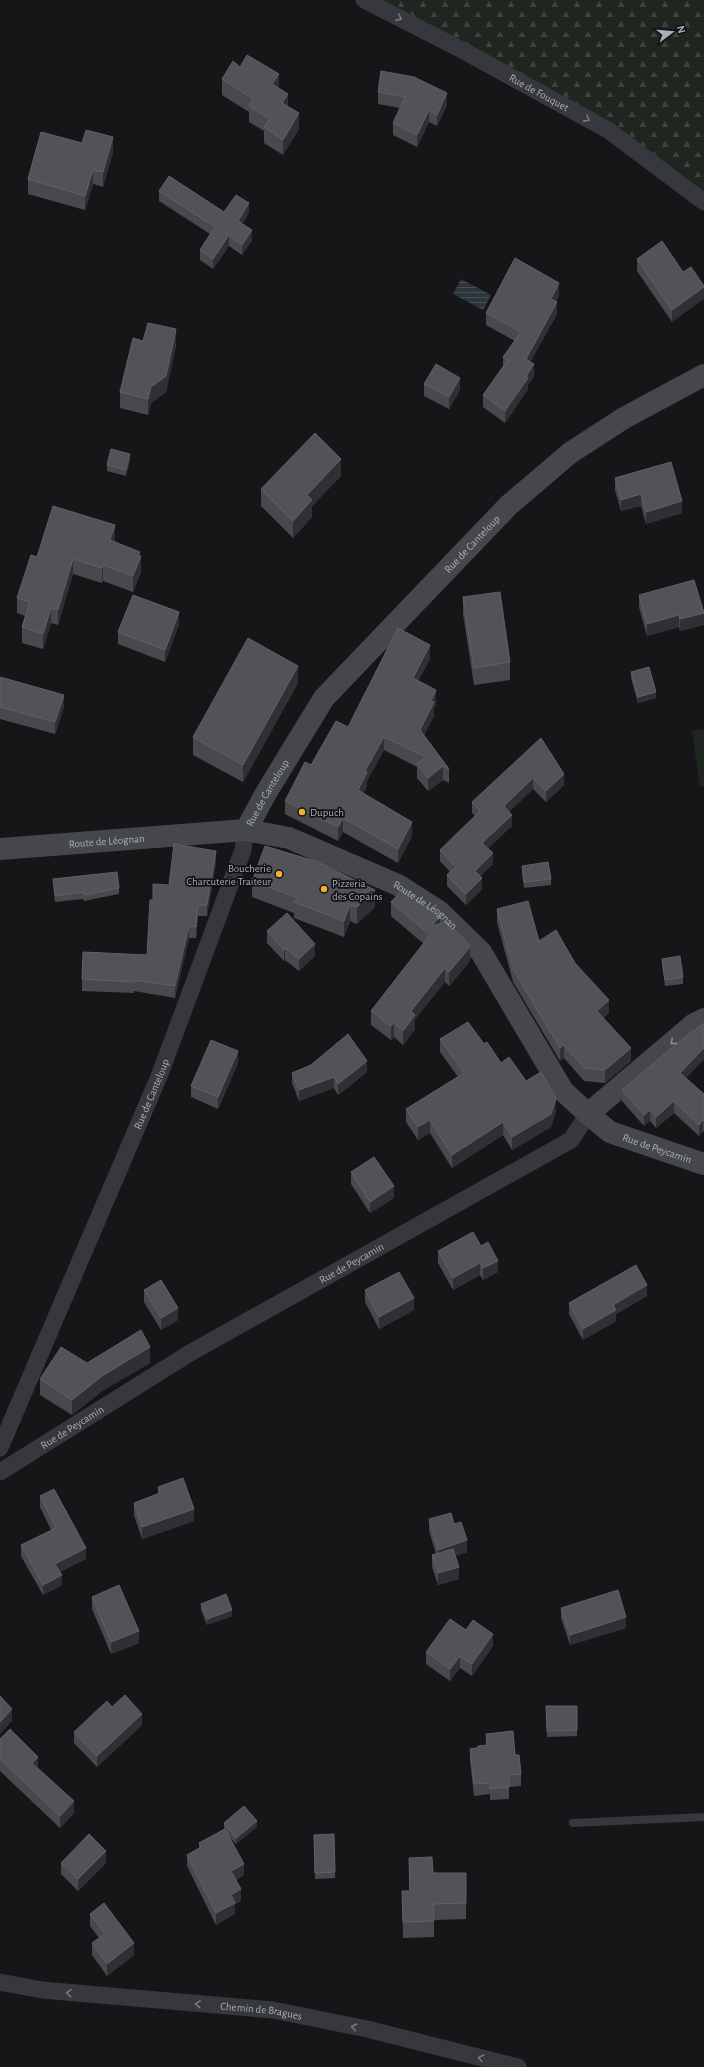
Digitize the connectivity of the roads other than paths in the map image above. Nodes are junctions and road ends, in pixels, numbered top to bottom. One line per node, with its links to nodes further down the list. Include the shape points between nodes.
1 (364, 0): 2 (street, Rue de Fouquet, one-way to 2, via 608,130)
2 (704, 202)
3 (704, 375): 4 (street, Rue de Canteloup, via 624,418 570,453 509,505 324,698)
4 (246, 830): 5 (street, Route de Léognan); 7 (street, Route de Léognan, via 289,838 398,885 440,912 481,952 563,1091); 9 (street, Rue de Canteloup, via 243,850 160,1074)
5 (0, 849)
6 (704, 1018): 7 (street, one-way to 7)
7 (588, 1114): 8 (street, Rue de Peycamin, via 610,1132); 10 (street, Rue de Peycamin, via 571,1140 190,1353)
8 (704, 1164)
9 (0, 1448)
10 (0, 1472)
11 (704, 1817): 12 (lane)
12 (573, 1823)
13 (0, 1982): 14 (street, Chemin de Bragues, one-way to 13, via 367,2029 273,2010 50,1991)
14 (518, 2067)

